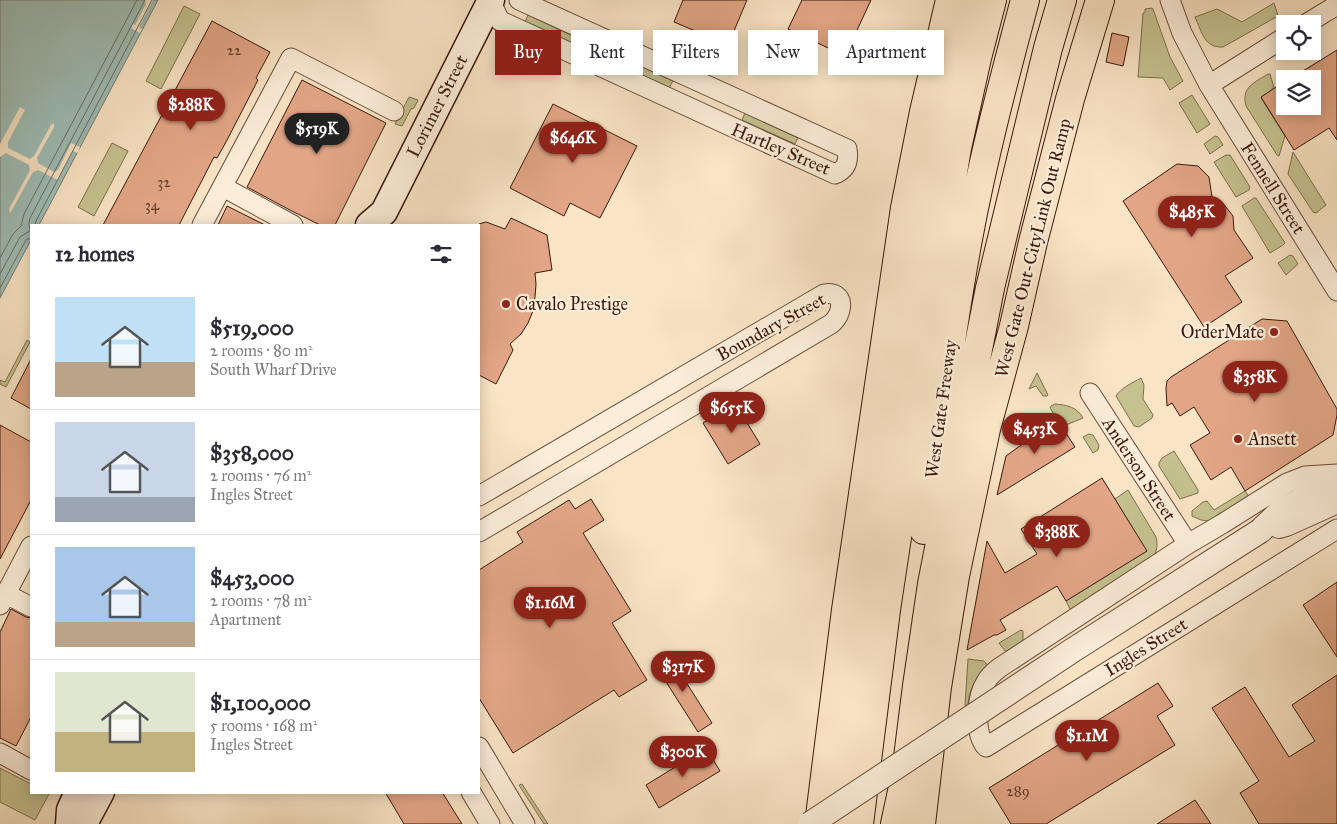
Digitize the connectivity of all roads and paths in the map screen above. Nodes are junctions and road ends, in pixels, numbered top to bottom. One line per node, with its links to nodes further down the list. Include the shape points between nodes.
1 (491, 0): 16 (street, Hartley Street, via 500,20); 24 (main road, Lorimer Street)
2 (519, 0): 14 (street, Hartley Street)
3 (934, 0): 53 (highway, via 912,95 884,253 837,559)
4 (950, 0): 55 (highway, via 905,208 844,619)
5 (971, 0): 56 (highway, via 946,106 926,214 862,641)
6 (992, 0): 57 (highway, via 959,139 945,220 888,600)
7 (1025, 0): 58 (highway, West Gate Freeway, via 987,148 958,297 901,680)
8 (1062, 0): 59 (highway, via 988,296 932,584 906,772)
9 (1084, 0): 29 (highway, via 1023,233 1003,324)
10 (1100, 0): 29 (highway, West Gate Out-CityLink Out Ramp, via 1068,109)
11 (1170, 0): 19 (street, Fennell Street, via 1182,33)
12 (1337, 5): 13 (street)
13 (1321, 15)
14 (585, 30)
15 (1276, 43): 19 (street)
16 (571, 54)
17 (643, 56): 20 (street, Hartley Street)
18 (617, 75): 22 (street, Hartley Street)
19 (1210, 86): 27 (street, Fennell Street)
20 (718, 90): 22 (street); 22 (street, Hartley Street, via 847,149 849,158 843,171 835,174)
21 (394, 111): 23 (street, via 291,58)
22 (707, 116)
23 (223, 187): 25 (street); 26 (street)
24 (379, 221)
25 (203, 224)
26 (291, 224)
27 (1337, 291)
28 (1090, 393): 37 (street, Anderson Street)
29 (986, 429): 60 (highway, West Gate Out-CityLink Out Ramp, via 955,576 937,687)
30 (1337, 474): 37 (street, Ingles Street, via 1296,479)
31 (1337, 482): 36 (street, Ingles Street, via 1281,511)
32 (480, 495): 35 (street, Boundary Street, via 824,294 835,294 839,298 840,312 831,324)
33 (1337, 501): 36 (street, Ingles Street, via 1286,524)
34 (1337, 529): 37 (street, Ingles Street, via 986,747 979,730 979,702 982,688 993,673)
35 (480, 531)
36 (1260, 531): 54 (street, Ingles Street, bridge)
37 (1188, 544)
38 (30, 548): 39 (street)
39 (3, 600): 40 (street)
40 (30, 608)
41 (480, 749): 44 (street)
42 (0, 754): 43 (street)
43 (30, 769)
44 (501, 784): 45 (street); 52 (street)
45 (480, 793)
46 (77, 794): 49 (main road, via 70,810)
47 (100, 794): 50 (main road, via 86,820)
48 (473, 796): 51 (street)
49 (69, 824)
50 (80, 824)
51 (490, 824)
52 (526, 824)
53 (804, 824)
54 (810, 824)
55 (819, 824)
56 (840, 824)
57 (860, 824)
58 (886, 824)
59 (895, 824)
60 (921, 824)

